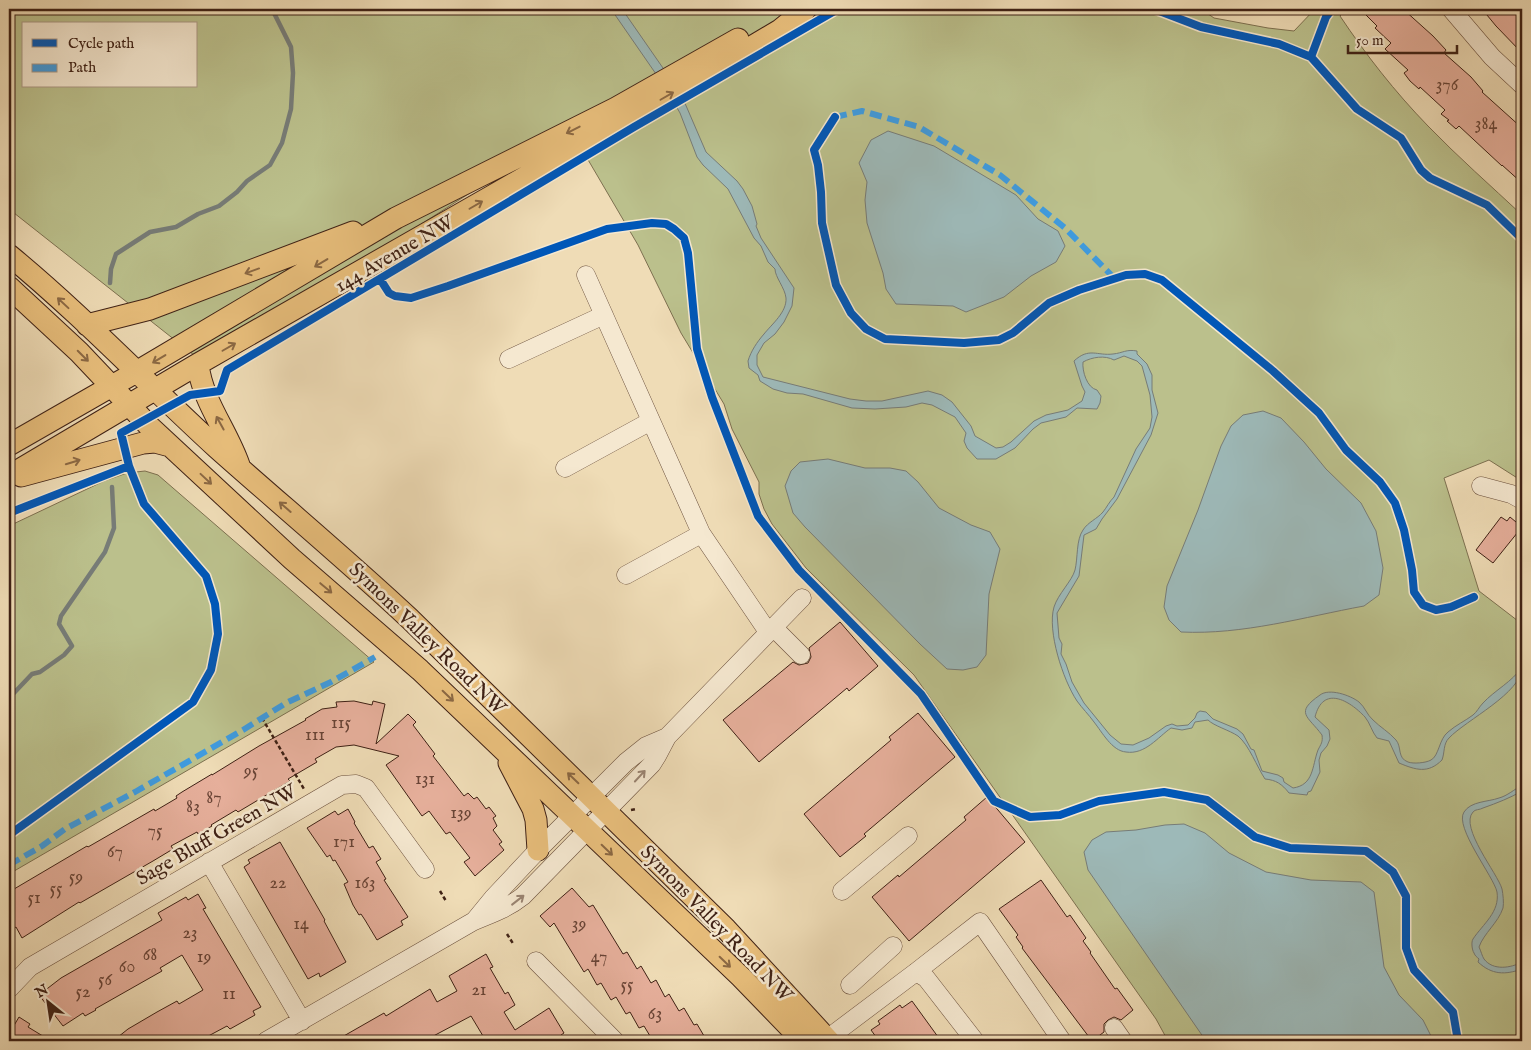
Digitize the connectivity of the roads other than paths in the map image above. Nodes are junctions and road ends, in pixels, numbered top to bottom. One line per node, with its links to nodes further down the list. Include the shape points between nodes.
1 (1451, 9): 3 (street, via 1492,57)
2 (804, 10): 4 (main road, 144 Avenue NW, via 780,30 716,59)
3 (1522, 85)
4 (621, 114): 5 (main road, 144 Avenue NW, one-way to 5); 12 (main road, 144 Avenue NW, one-way to 4)
5 (396, 218): 10 (main road, one-way to 10, via 150,309); 13 (main road, 144 Avenue NW, one-way to 13)
6 (9, 254): 10 (main road, Symons Valley Road NW, one-way to 6)
7 (586, 275): 9 (street)
8 (9, 287): 13 (main road, Symons Valley Road NW, one-way to 13, via 79,352)
9 (604, 316): 11 (street); 15 (street)
10 (87, 324): 13 (main road, Symons Valley Road NW)
11 (509, 359)
12 (198, 364): 14 (main road, 144 Avenue NW); 18 (main road, one-way to 12, via 204,393)
13 (124, 378): 14 (main road, Symons Valley Road NW); 14 (main road, Symons Valley Road NW); 16 (main road, 144 Avenue NW)
14 (142, 397): 17 (main road, Symons Valley Road NW); 18 (main road, Symons Valley Road NW); 20 (main road, 144 Avenue NW)
15 (651, 421): 19 (street); 23 (street)
16 (9, 445)
17 (170, 446): 20 (main road, one-way to 17, via 143,442); 29 (main road, Symons Valley Road NW, one-way to 29)
18 (240, 467): 30 (main road, Symons Valley Road NW, one-way to 18, via 368,580)
19 (565, 468)
20 (9, 477)
21 (1481, 486): 22 (street)
22 (1522, 500)
23 (702, 534): 24 (street); 26 (street)
24 (626, 575)
25 (802, 598): 26 (street)
26 (771, 630): 27 (street); 28 (street)
27 (800, 655)
28 (667, 737): 30 (street, via 636,753); 31 (street, one-way to 28, via 652,764)
29 (499, 745): 32 (main road, Symons Valley Road NW); 35 (main road, via 533,809)
30 (592, 796): 31 (main road, Symons Valley Road NW); 32 (street)
31 (607, 811): 33 (street); 46 (main road, Symons Valley Road NW, via 726,928)
32 (572, 816): 33 (main road, Symons Valley Road NW); 35 (street)
33 (587, 831): 39 (street, one-way to 33, via 500,911 518,900); 49 (main road, Symons Valley Road NW, one-way to 49, via 741,977)
34 (908, 836): 38 (street)
35 (538, 850): 39 (street)
36 (209, 862): 37 (street, Sage Bluff Green NW, via 342,785 356,784 366,788); 44 (street, Sage Bluff Green NW, via 30,967); 45 (street)
37 (425, 870)
38 (842, 891)
39 (474, 920): 45 (street)
40 (893, 946): 43 (street)
41 (536, 961): 48 (street)
42 (916, 972): 46 (street); 50 (street, via 926,978); 51 (street, via 980,922)
43 (850, 985)
44 (9, 989)
45 (302, 1021): 47 (street)
46 (828, 1040)
47 (266, 1041)
48 (614, 1041)
49 (802, 1041)
50 (975, 1041)
51 (1062, 1041)

